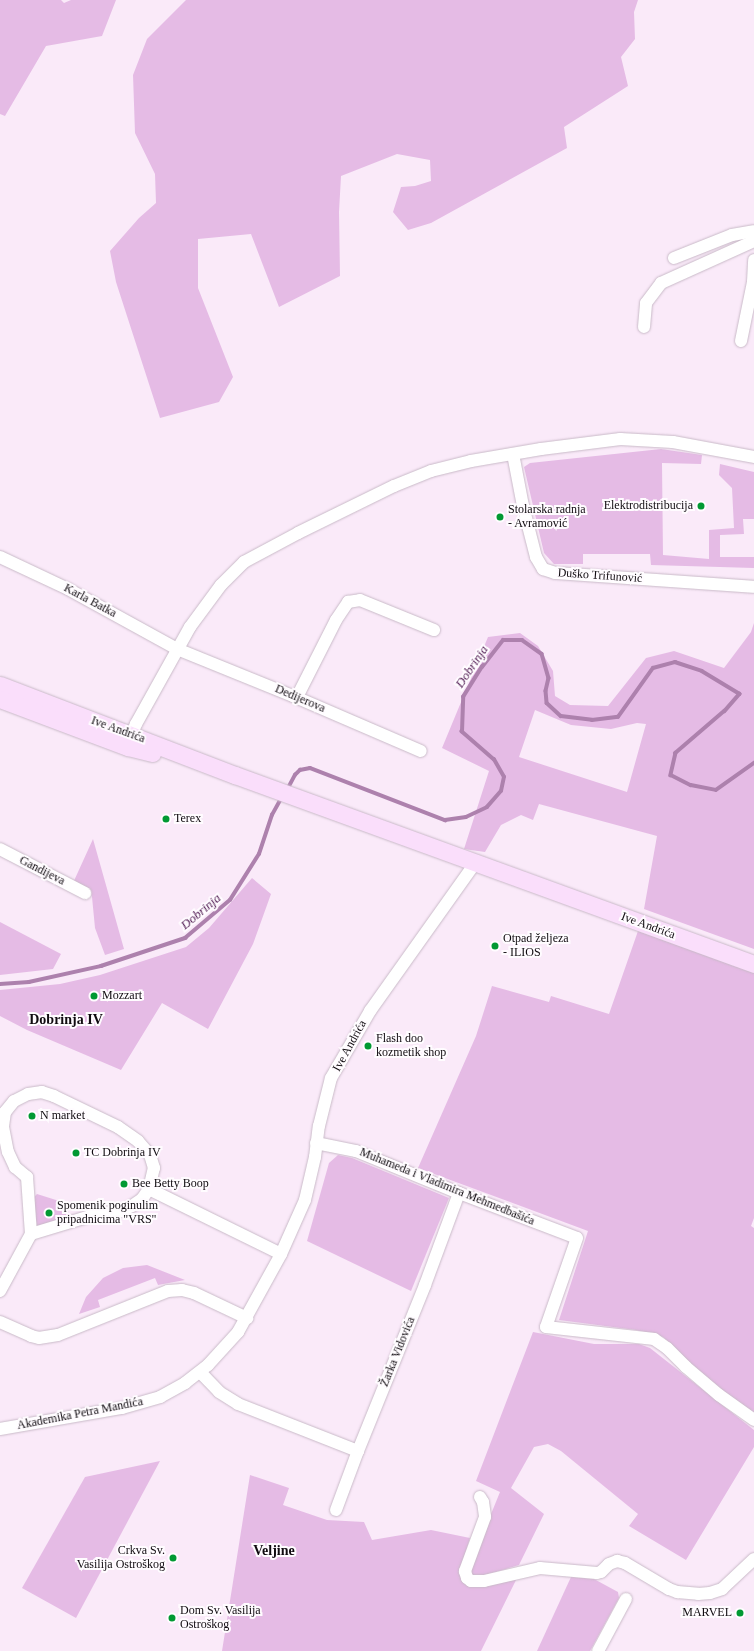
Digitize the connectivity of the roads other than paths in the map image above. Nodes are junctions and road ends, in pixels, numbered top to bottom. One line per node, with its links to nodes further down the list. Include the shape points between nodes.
1 (754, 231): 3 (street, via 732,235)
2 (754, 241): 6 (street, via 661,283 646,303)
3 (674, 258)
4 (754, 260): 5 (street)
5 (753, 282): 7 (street)
6 (644, 327)
7 (741, 340)
8 (513, 454): 9 (street, via 588,442 641,439 673,442); 11 (street, Duško Trifunović, via 523,506 536,557 542,569 555,573); 13 (street, via 431,471 394,486 244,562 205,604)
9 (754, 457)
10 (0, 557): 13 (street, Karla Batka, via 68,589)
11 (754, 587)
12 (434, 630): 15 (street, via 360,600 348,602)
13 (177, 650): 15 (street, Dedijerova); 17 (street, via 136,724)
14 (0, 685): 17 (main road, Ive Andrića)
15 (296, 697): 18 (street, Dedijerova)
16 (0, 700): 17 (main road, Ive Andrića)
17 (130, 741): 20 (main road, Ive Andrića, via 267,786)
18 (421, 751)
19 (0, 849): 21 (street, Gandijeva)
20 (475, 863): 22 (main road, Ive Andrića); 24 (street, Ive Andrića, via 370,1011 344,1055 331,1078)
21 (85, 893)
22 (754, 964)
23 (3, 1110): 25 (street, via 20,1097 42,1092 118,1127 138,1141 150,1155 154,1168); 27 (street, via 3,1127 8,1152 15,1167 27,1177)
24 (316, 1143): 26 (street, Muhameda i Vladimira Mehmedbašića, via 356,1151); 28 (street, Ive Andrića, via 305,1200)
25 (149, 1189): 27 (street, via 142,1199 122,1212 97,1214); 28 (street)
26 (459, 1193): 33 (street, Muhameda i Vladimira Mehmedbašića, via 577,1238 546,1327 654,1339 719,1395); 35 (street, Žarka Vidovića)
27 (31, 1234): 29 (street)
28 (281, 1254): 30 (street, Akademika Petra Mandića)
29 (0, 1291)
30 (247, 1318): 31 (street, via 182,1290 168,1291 58,1335 39,1338); 32 (street, Akademika Petra Mandića, via 227,1345)
31 (0, 1322)
32 (200, 1372): 34 (street, Akademika Petra Mandića, via 168,1394 147,1402); 35 (street, via 219,1392 238,1404)
33 (754, 1420)
34 (0, 1429)
35 (358, 1451): 37 (street, Žarka Vidovića)
36 (480, 1497): 38 (street, via 485,1517 465,1571 467,1578 471,1580 484,1580 540,1568 597,1573 617,1561 625,1563 669,1589 698,1594 722,1589)
37 (336, 1510)
38 (754, 1560)
39 (626, 1599): 40 (street)
40 (598, 1651)

